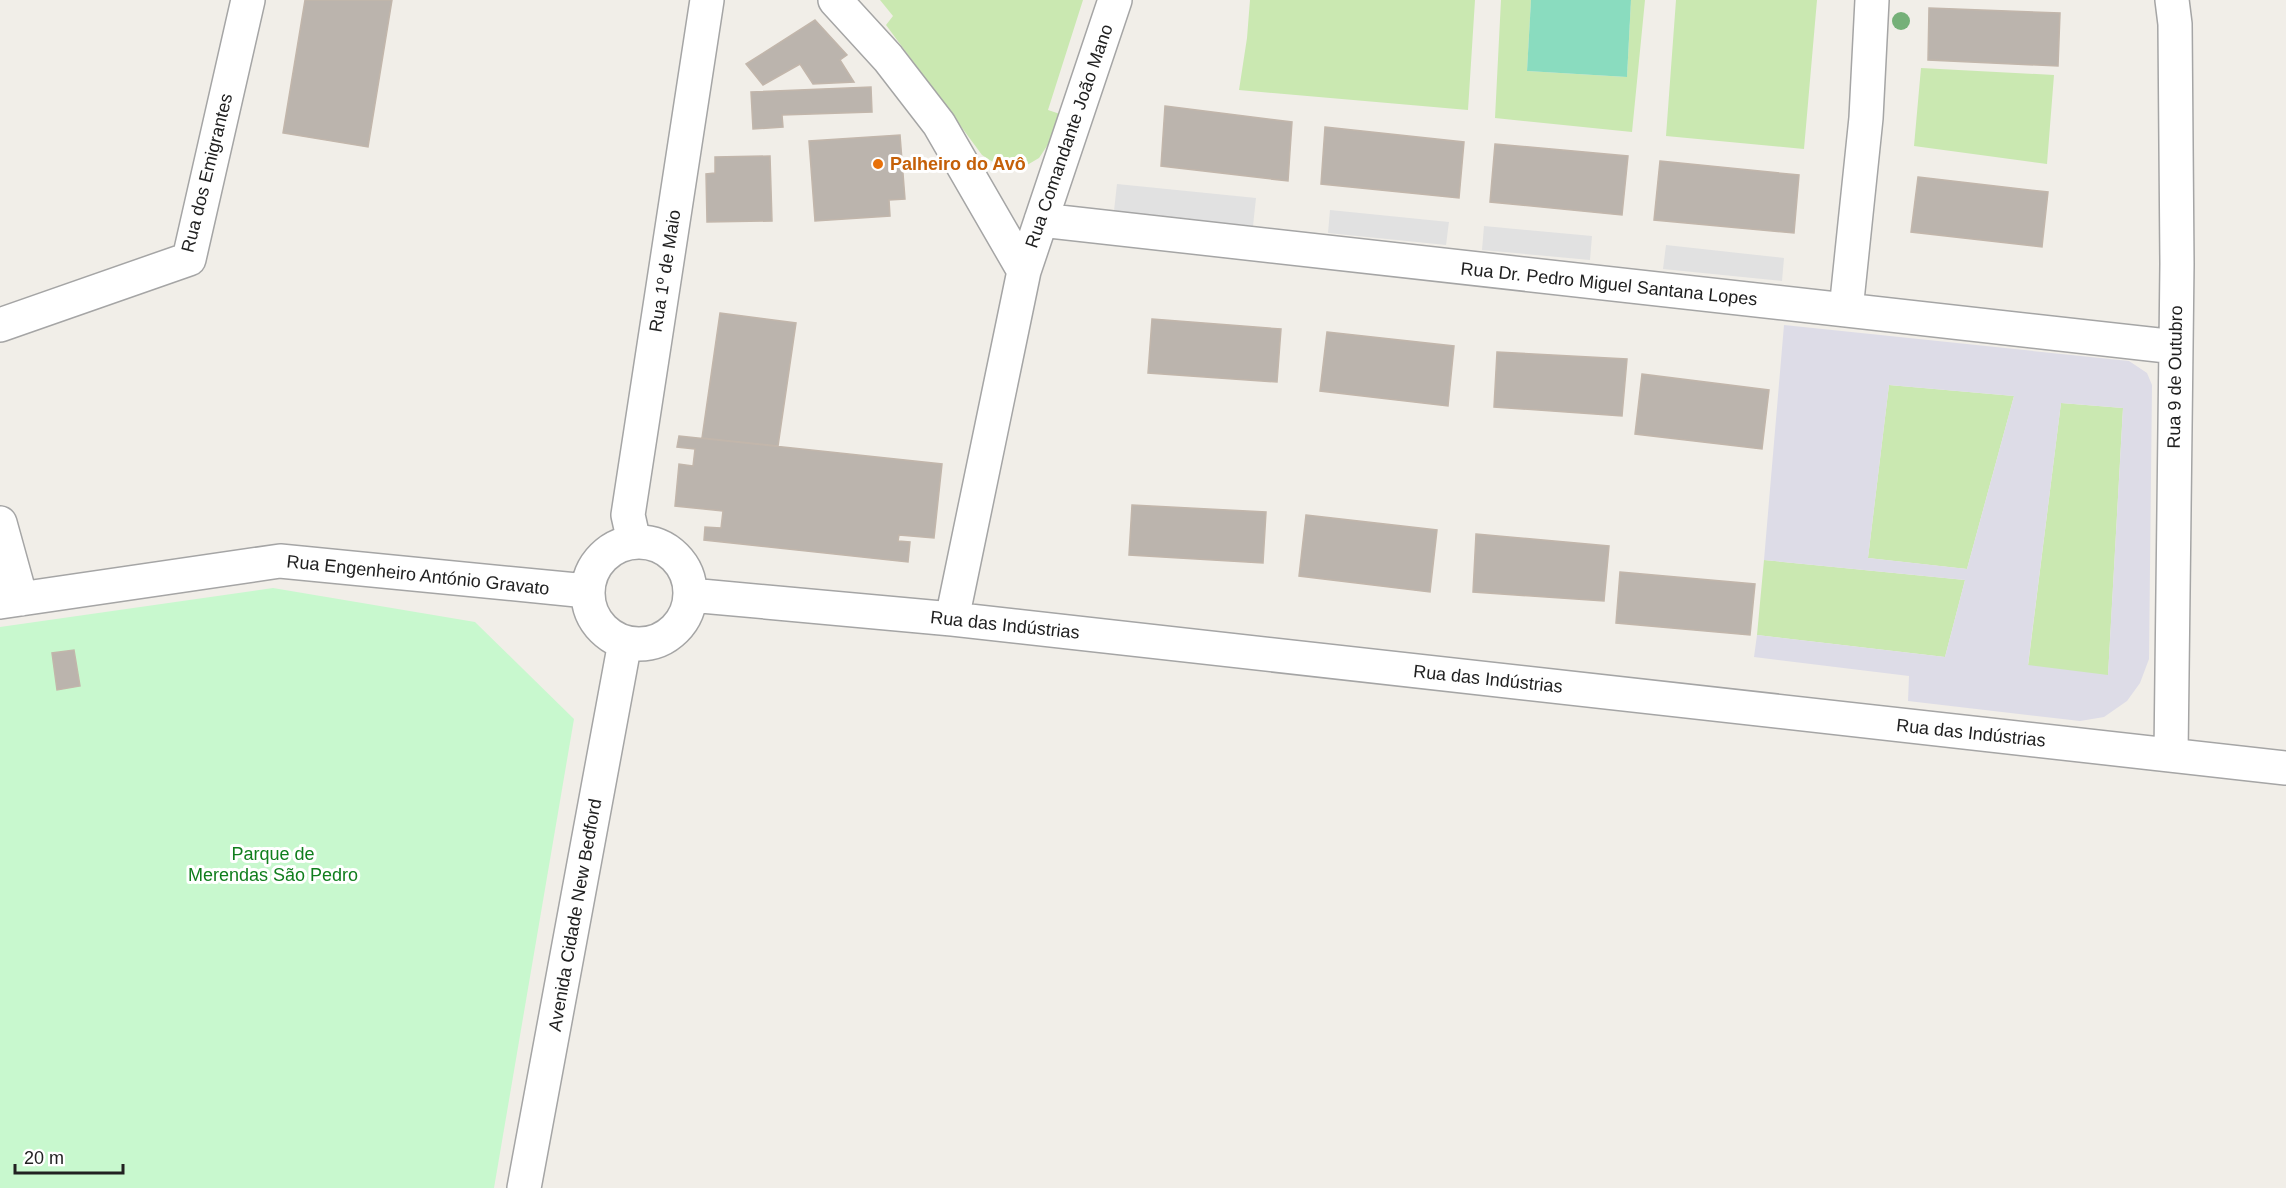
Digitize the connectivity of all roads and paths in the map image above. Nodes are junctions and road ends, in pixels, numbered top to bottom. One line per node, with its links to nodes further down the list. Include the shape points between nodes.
1 (248, 0): 10 (street, Rua dos Emigrantes, via 189,259)
2 (707, 0): 13 (street, Rua 1º de Maio, via 628,515)
3 (835, 0): 8 (street, via 888,58 939,124)
4 (1115, 0): 7 (street, Rua Comandante João Mano)
5 (1872, 0): 9 (street, via 1866,118)
6 (2172, 0): 11 (street, Rua 9 de Outubro)
7 (1041, 220): 8 (street, Rua Comandante João Mano); 9 (street, Rua Dr. Pedro Miguel Santana Lopes)
8 (1024, 271): 17 (street, Rua Comandante João Mano)
9 (1846, 310): 11 (street, Rua Dr. Pedro Miguel Santana Lopes)
10 (0, 325)
11 (2176, 347): 19 (street, Rua 9 de Outubro)
12 (0, 523): 16 (street)
13 (634, 542): 14 (street, via 607,553 590,577); 15 (street, via 667,550 688,578)
14 (587, 591): 16 (street, Rua Engenheiro António Gravato, via 280,561); 18 (street, via 597,624 609,636)
15 (690, 595): 17 (street, Rua das Indústrias); 18 (street, via 680,624 669,635 640,645)
16 (11, 601)
17 (952, 619): 19 (street, Rua das Indústrias)
18 (625, 642): 21 (street, Avenida Cidade New Bedford)
19 (2170, 755): 20 (street, Rua das Indústrias)
20 (2286, 768)
21 (525, 1188)

